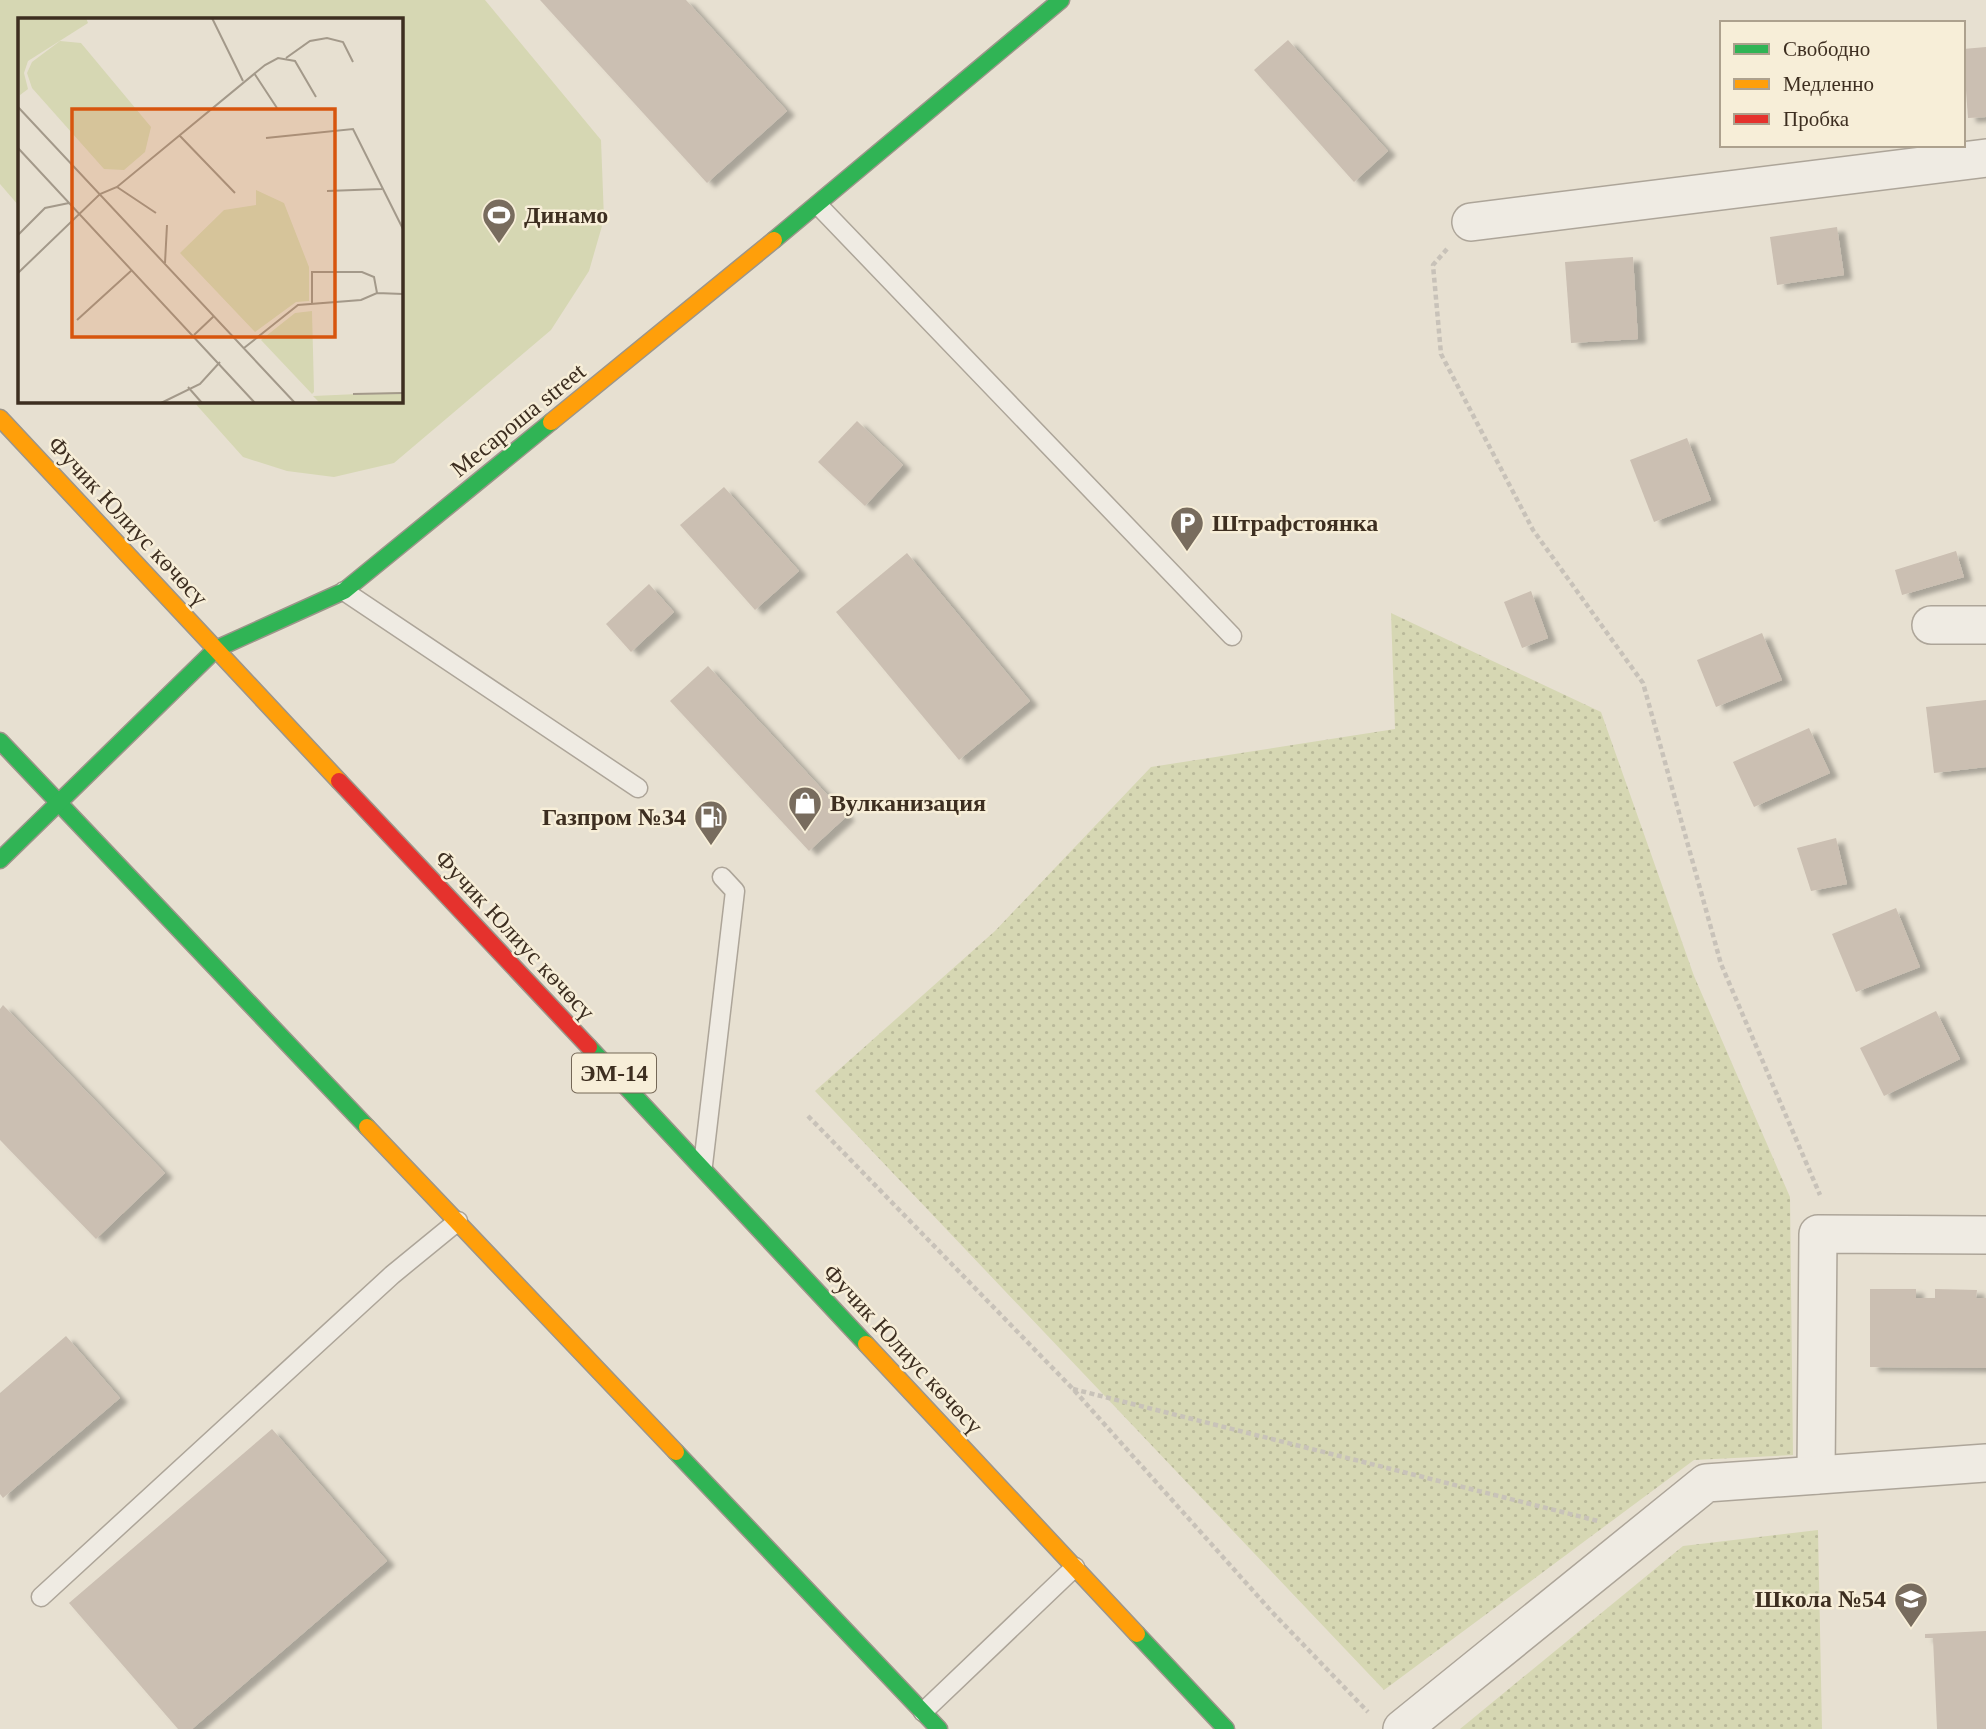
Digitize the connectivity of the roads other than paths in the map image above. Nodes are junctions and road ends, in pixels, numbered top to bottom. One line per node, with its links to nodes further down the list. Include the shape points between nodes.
1 (1060, 0): 3 (street, Месароша street)
2 (1986, 158): 4 (street)
3 (818, 205): 6 (street, Месароша street); 9 (lane)
4 (1471, 222)
5 (0, 418): 10 (street, Фучик Юлиус көчөсү / ЭМ-14)
6 (344, 591): 10 (street, Месароша street); 12 (lane)
7 (1931, 625): 8 (street)
8 (1986, 625)
9 (1232, 636)
10 (216, 649): 13 (street, Месароша street); 16 (street, Фучик Юлиус көчөсү / ЭМ-14)
11 (0, 741): 13 (street)
12 (638, 788)
13 (59, 805): 14 (street, Месароша street); 17 (street)
14 (0, 860)
15 (722, 877): 16 (lane, via 735,891)
16 (702, 1168): 21 (street, Фучик Юлиус көчөсү / ЭМ-14)
17 (458, 1221): 22 (lane, via 392,1275); 23 (street)
18 (1986, 1235): 20 (street, via 1818,1234)
19 (1986, 1462): 20 (street)
20 (1816, 1475): 24 (street, via 1706,1483)
21 (1074, 1567): 23 (lane); 26 (street, Фучик Юлиус көчөсү / ЭМ-14)
22 (41, 1597)
23 (923, 1712): 25 (street)
24 (1388, 1724)
25 (939, 1729)
26 (1226, 1729)

